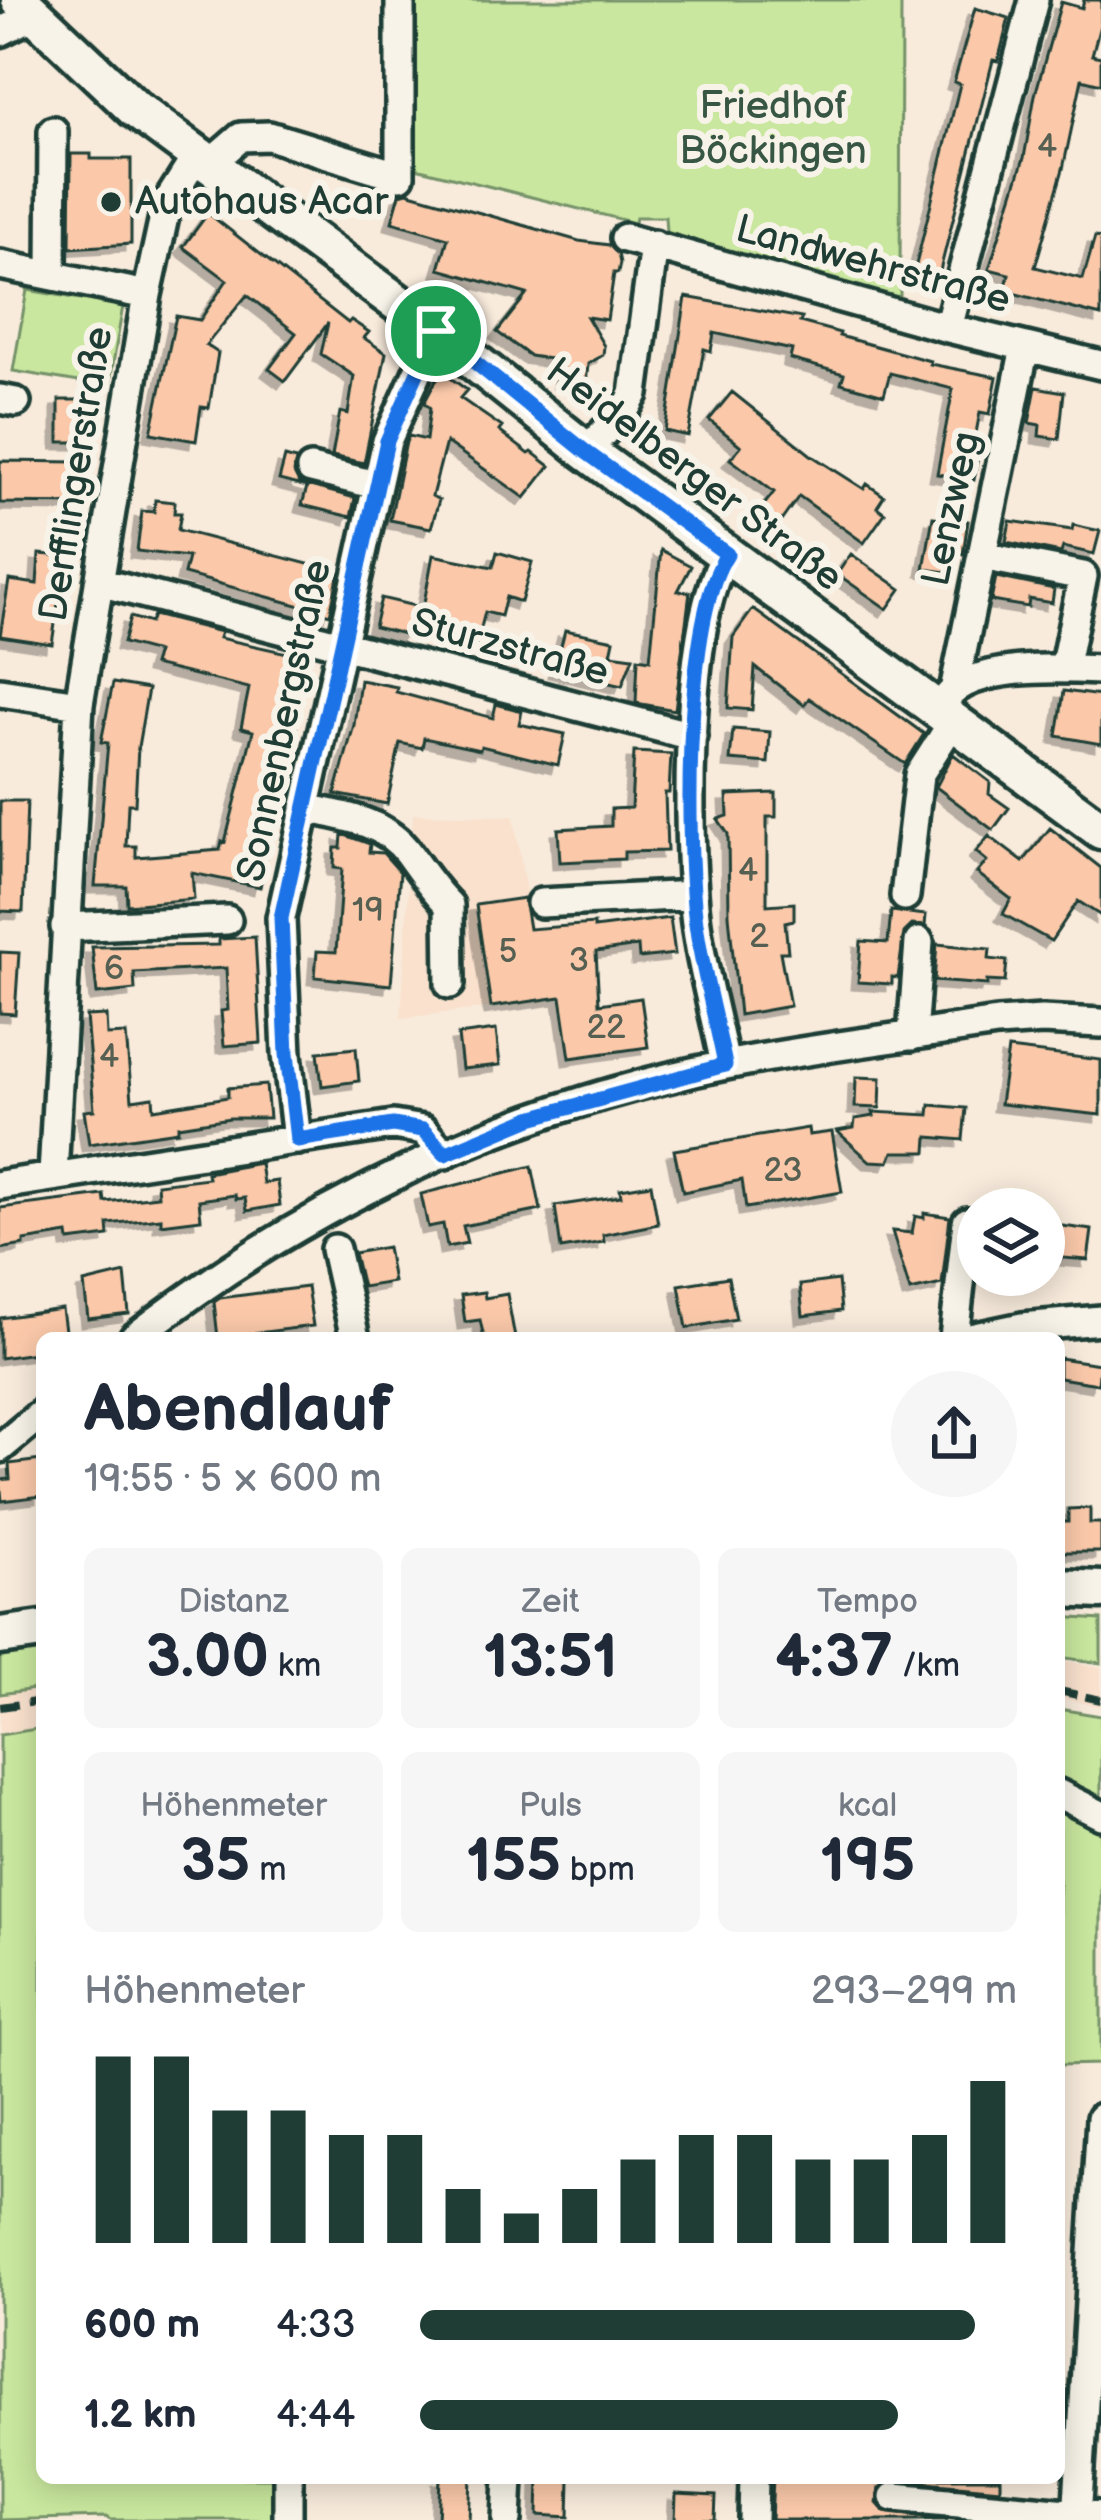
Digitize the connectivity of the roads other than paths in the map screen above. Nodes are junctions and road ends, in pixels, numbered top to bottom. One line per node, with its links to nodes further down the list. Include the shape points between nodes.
1 (1034, 0): 12 (street)
2 (27, 8): 4 (street); 6 (main road, Heidelberger Straße, via 110,88)
3 (400, 8): 6 (street, via 400,176 269,136 241,137)
4 (0, 32)
5 (53, 131): 10 (street)
6 (204, 158): 11 (street, Derfflingerstraße, via 167,203); 13 (main road, Heidelberger Straße)
7 (625, 238): 8 (street, Landwehrstraße)
8 (654, 245): 12 (street, Landwehrstraße); 16 (street, via 634,394)
9 (0, 266): 10 (street)
10 (52, 275): 11 (street)
11 (147, 295): 21 (street, Derfflingerstraße)
12 (948, 328): 14 (street, Landwehrstraße)
13 (436, 331): 16 (main road, Heidelberger Straße); 18 (street, Sonnenbergstraße)
14 (1025, 347): 15 (street, Landwehrstraße); 20 (street, Lenzweg)
15 (1101, 365)
16 (586, 452): 19 (main road, Heidelberger Straße)
17 (311, 469): 18 (street)
18 (376, 485): 22 (street, Sonnenbergstraße)
19 (727, 554): 27 (main road, Heidelberger Straße); 28 (street, via 716,572 698,663)
20 (982, 556): 23 (street, via 1084,576); 27 (street, Lenzweg)
21 (99, 583): 22 (street, Sturzstraße); 26 (street, Derfflingerstraße)
22 (341, 644): 28 (street, Sturzstraße); 29 (street, Sonnenbergstraße)
23 (1064, 668): 24 (street); 27 (street, via 990,674)
24 (1101, 670)
25 (0, 692): 26 (street)
26 (79, 704): 35 (street, Derfflingerstraße)
27 (950, 705): 30 (main road, Heidelberger Straße); 32 (street, via 919,776)
28 (692, 736): 31 (street)
29 (304, 808): 37 (street, via 360,820 407,851 449,905); 41 (street, Sonnenbergstraße, via 281,918)
30 (1101, 830)
31 (693, 895): 33 (street); 40 (street)
32 (905, 896)
33 (542, 903)
34 (226, 920): 35 (street)
35 (65, 927): 43 (street, Derfflingerstraße)
36 (919, 942): 39 (street)
37 (450, 985)
38 (1101, 1024): 39 (street, via 1042,1020)
39 (912, 1036): 40 (street)
40 (725, 1065): 42 (street, via 531,1118)
41 (297, 1140): 42 (street, via 393,1125 423,1130); 43 (street)
42 (445, 1154): 48 (street, via 322,1211)
43 (53, 1175): 44 (street)
44 (0, 1185)
45 (335, 1249): 49 (street)
46 (959, 1296): 50 (street)
47 (1101, 1320): 51 (street)
48 (142, 1332)
49 (355, 1332)
50 (955, 1332)
51 (1001, 1332)
52 (36, 1418): 53 (street)
53 (0, 1448)
54 (1065, 1588): 55 (main road)
55 (1101, 1590)
56 (36, 1631): 57 (main road)
57 (0, 1636)
58 (1065, 1797): 59 (street)
59 (1101, 1815)
60 (1101, 2118): 61 (street)
61 (1096, 2283): 66 (street)
62 (288, 2484): 67 (street)
63 (509, 2484): 68 (street)
64 (754, 2484): 69 (street)
65 (894, 2497): 66 (street)
66 (1085, 2517)
67 (288, 2520)
68 (507, 2520)
69 (753, 2520)

